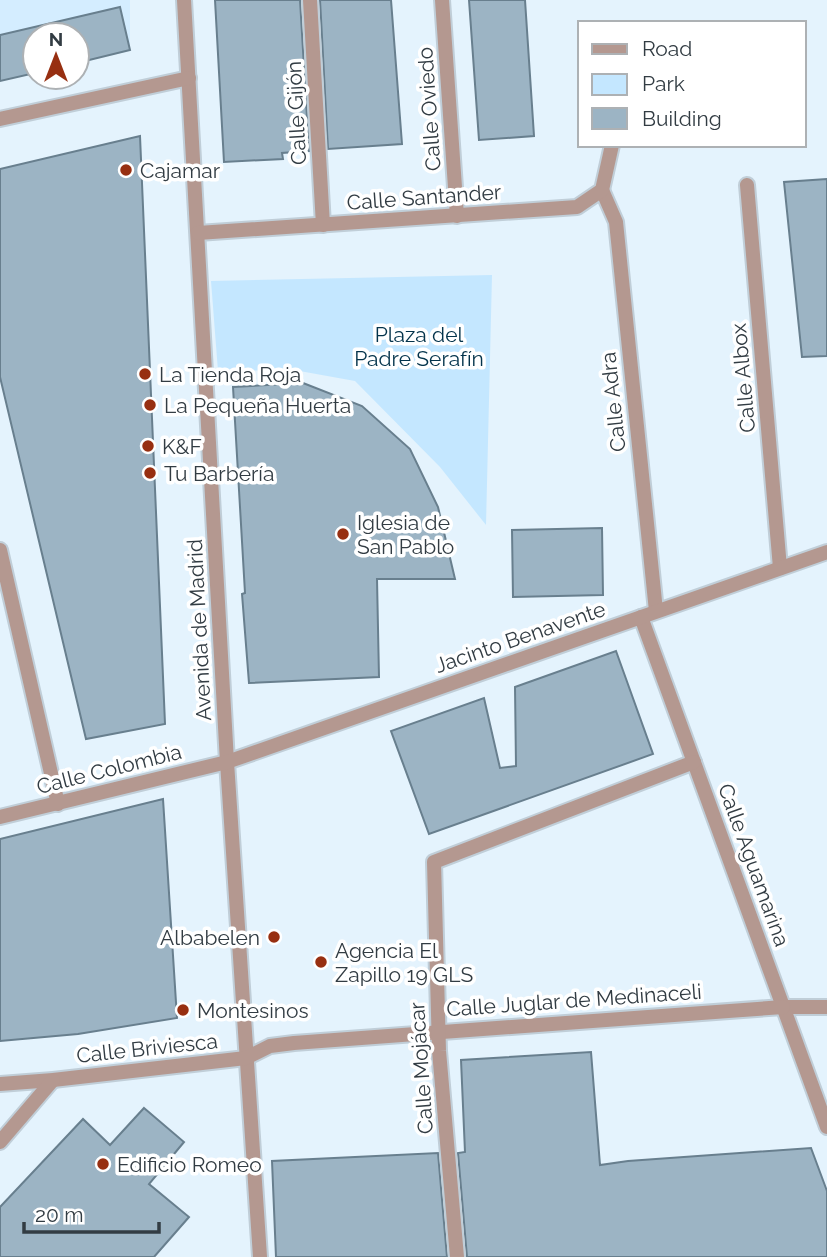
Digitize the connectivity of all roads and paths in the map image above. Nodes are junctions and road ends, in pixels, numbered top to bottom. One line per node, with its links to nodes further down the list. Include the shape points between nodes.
1 (184, 0): 4 (street, Avenida de Madrid)
2 (310, 0): 10 (street, Calle Gijón)
3 (442, 0): 9 (street, Calle Oviedo)
4 (188, 78): 5 (street); 11 (street, Avenida de Madrid)
5 (0, 119)
6 (612, 147): 8 (street)
7 (747, 185): 14 (street, Calle Albox)
8 (602, 190): 9 (street, Calle Santander, via 577,207); 15 (street, Calle Adra, via 616,222)
9 (457, 216): 10 (street, Calle Santander)
10 (323, 225): 11 (street, Calle Santander)
11 (198, 233): 17 (street, Avenida de Madrid)
12 (0, 550): 19 (street)
13 (827, 552): 14 (street, Jacinto Benavente)
14 (780, 568): 15 (street, Jacinto Benavente)
15 (656, 611): 16 (street, Jacinto Benavente)
16 (641, 617): 17 (street, Jacinto Benavente); 18 (street, Calle Aguamarina)
17 (227, 762): 19 (street, Calle Colombia); 24 (street, Avenida de Madrid)
18 (694, 762): 21 (street, Calle Aguamarina); 23 (street, Calle Mojácar, via 433,862)
19 (58, 804): 20 (street, Calle Colombia)
20 (0, 817)
21 (783, 1007): 22 (street, Calle Juglar de Medinaceli); 23 (street, Calle Juglar de Medinaceli); 27 (street, Calle Aguamarina)
22 (827, 1007)
23 (438, 1031): 24 (street, Calle Juglar de Medinaceli, via 294,1042 270,1046); 31 (street, Calle Mojácar)
24 (246, 1058): 25 (street, Calle Briviesca); 30 (street, Avenida de Madrid)
25 (53, 1080): 26 (street, Calle Briviesca); 29 (street, Calle Briviesca)
26 (0, 1084)
27 (823, 1104): 28 (street, Calle Aguamarina)
28 (827, 1127)
29 (0, 1142)
30 (260, 1257)
31 (457, 1257)

